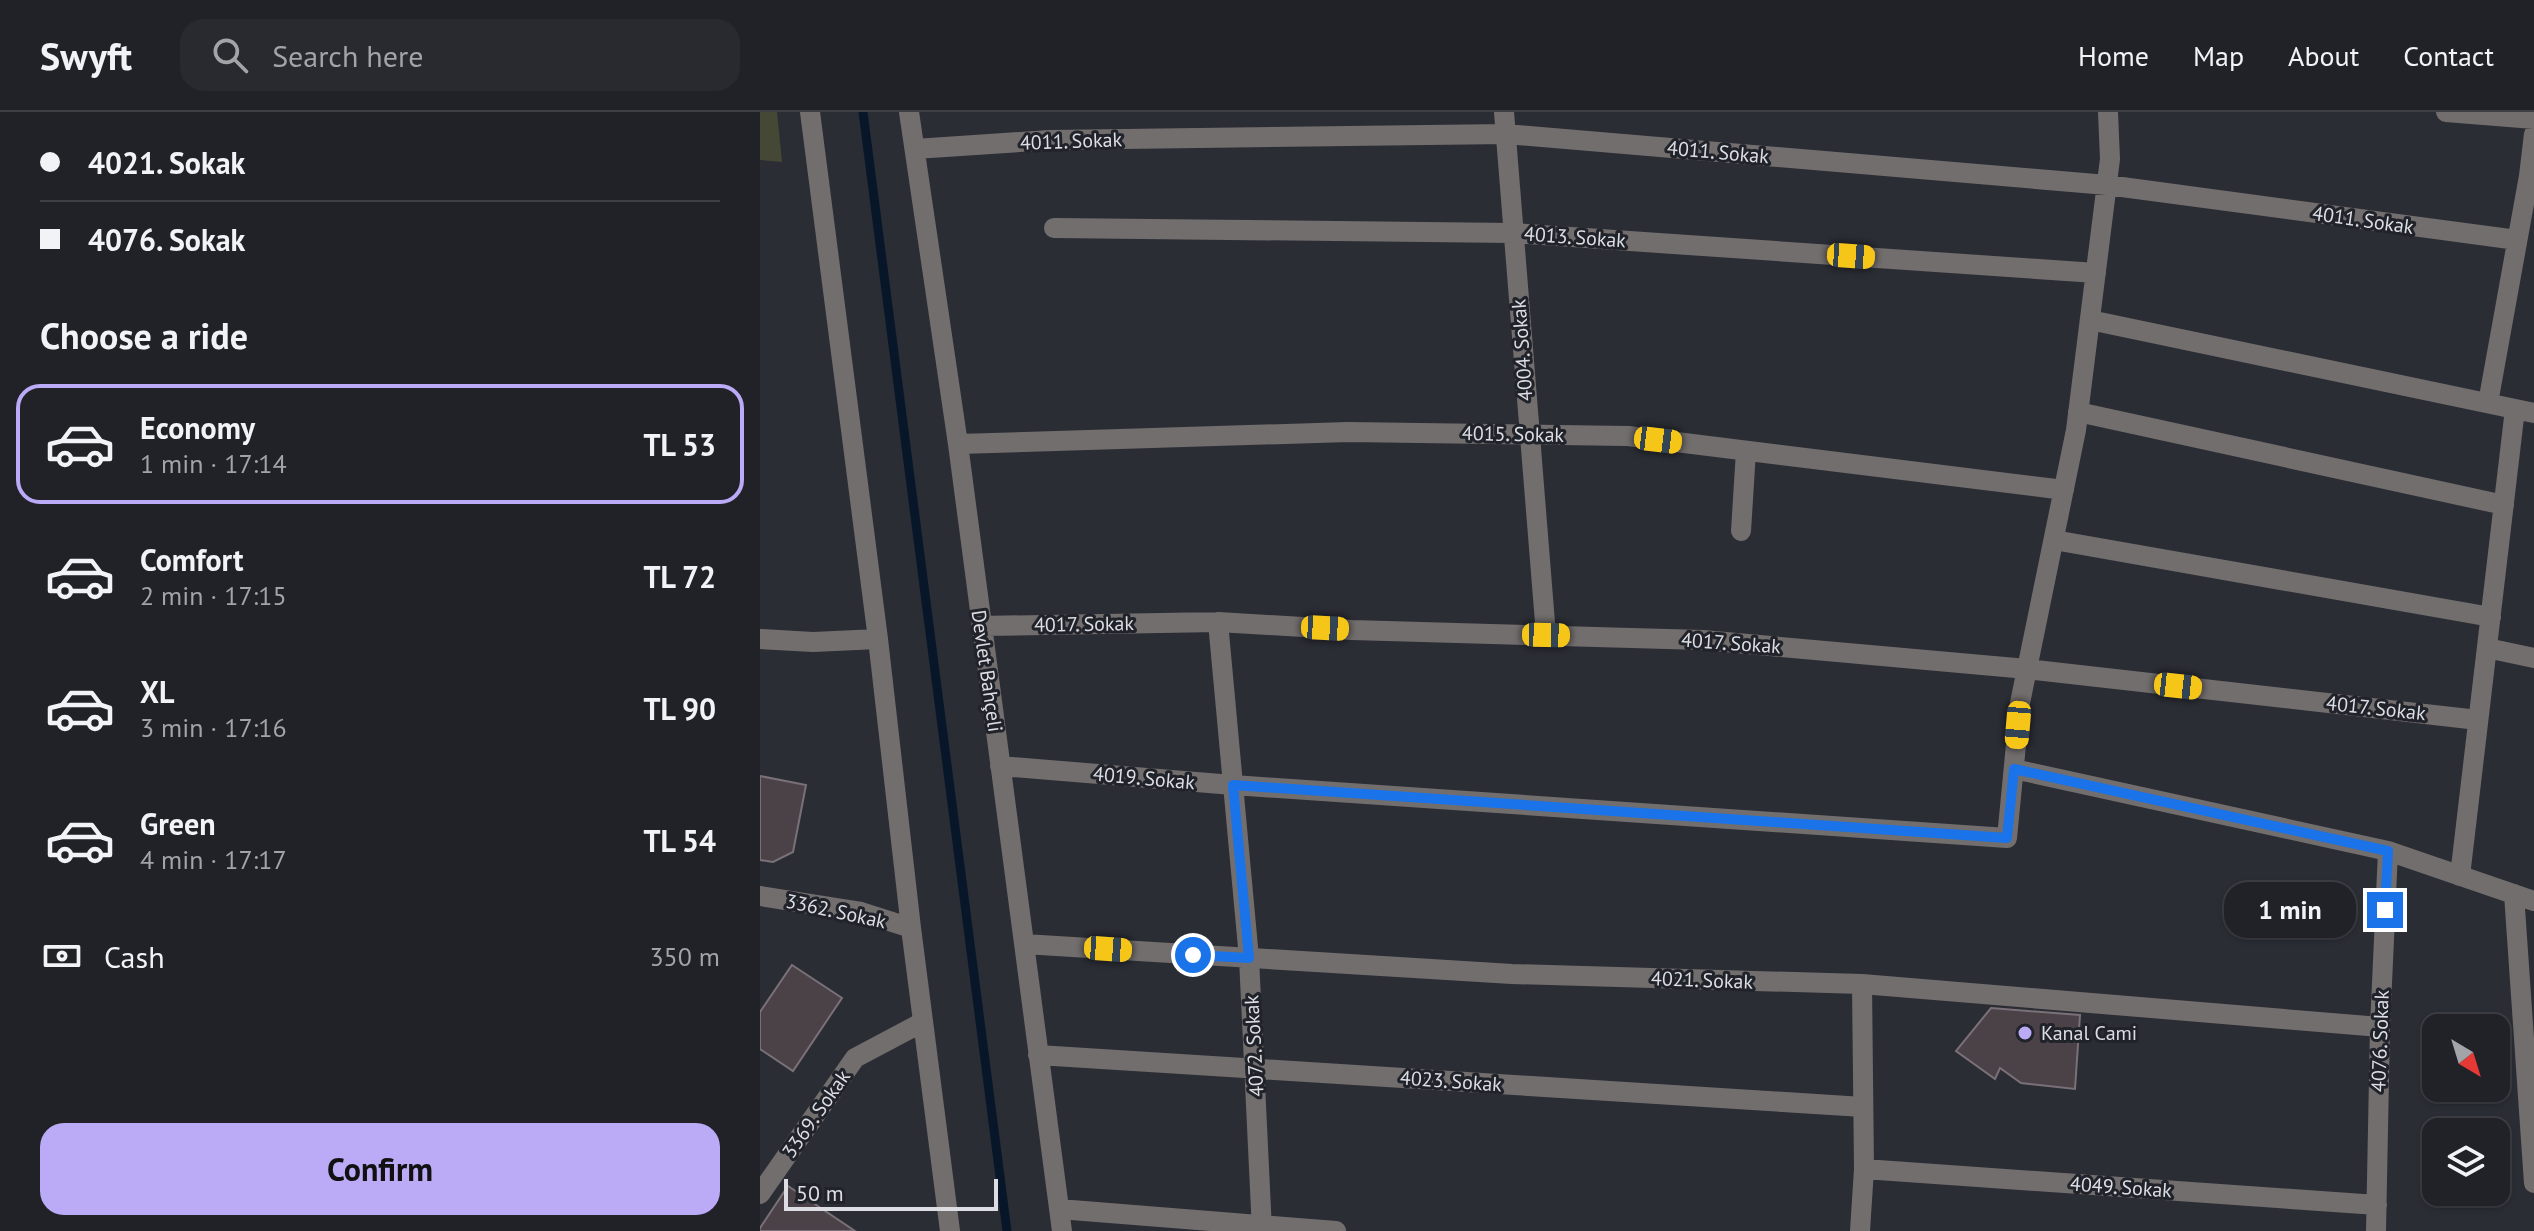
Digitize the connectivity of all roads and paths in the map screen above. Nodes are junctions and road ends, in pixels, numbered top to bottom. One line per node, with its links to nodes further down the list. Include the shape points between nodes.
1 (810, 112): 32 (street)
2 (909, 112): 9 (street, Devlet Bahçeli)
3 (1504, 112): 7 (street, 4004. Sokak)
4 (2108, 112): 11 (street)
5 (2446, 112): 6 (street)
6 (2534, 119)
7 (1506, 134): 9 (street, 4011. Sokak, via 1050,140); 11 (street, 4011. Sokak); 13 (street, 4004. Sokak)
8 (2534, 134): 10 (street)
9 (915, 149): 21 (street, Devlet Bahçeli)
10 (2531, 177): 14 (street)
11 (2107, 185): 14 (street, 4011. Sokak); 15 (street)
12 (1054, 228): 13 (street, 4013. Sokak)
13 (1513, 233): 15 (street, 4013. Sokak); 20 (street, 4004. Sokak)
14 (2517, 240): 17 (street)
15 (2096, 273): 16 (street)
16 (2090, 320): 17 (street); 19 (street)
17 (2488, 403): 18 (street)
18 (2525, 411): 24 (street)
19 (2078, 412): 23 (street); 24 (street)
20 (1528, 435): 21 (street, 4015. Sokak, via 1348,432); 22 (street, 4015. Sokak, via 1628,436); 30 (street, 4004. Sokak)
21 (958, 444): 29 (street, Devlet Bahçeli)
22 (1746, 451): 23 (street, 4015. Sokak); 25 (street)
23 (2064, 490): 26 (street)
24 (2504, 505): 27 (street)
25 (1741, 531)
26 (2054, 540): 27 (street); 35 (street)
27 (2491, 617): 33 (street)
28 (1218, 622): 29 (street, 4017. Sokak); 30 (street, 4017. Sokak); 39 (street, 4072. Sokak)
29 (981, 626): 37 (street, Devlet Bahçeli)
30 (1546, 635): 35 (street, 4017. Sokak, via 1703,640)
31 (760, 639): 32 (street)
32 (878, 639): 44 (street)
33 (2487, 648): 34 (street); 36 (street)
34 (2534, 658)
35 (2027, 669): 36 (street, 4017. Sokak); 38 (street)
36 (2478, 720): 41 (street)
37 (1000, 766): 39 (street, 4019. Sokak); 45 (street, Devlet Bahçeli)
38 (2014, 769): 39 (street, 4019. Sokak, via 2007,838); 40 (street)
39 (1233, 785): 46 (street, 4072. Sokak)
40 (2388, 851): 41 (street); 49 (street, 4076. Sokak)
41 (2460, 876): 43 (street)
42 (760, 896): 44 (street, 3362. Sokak, via 861,912)
43 (2524, 898): 54 (street)
44 (911, 928): 48 (street)
45 (1024, 944): 46 (street, 4021. Sokak); 50 (street, Devlet Bahçeli)
46 (1249, 958): 47 (street, 4021. Sokak, via 1512,974); 51 (street, 4072. Sokak)
47 (1862, 984): 49 (street, 4021. Sokak); 52 (street)
48 (923, 1022): 55 (street, 3369. Sokak, via 855,1058); 59 (street)
49 (2380, 1027): 56 (street, 4076. Sokak)
50 (1038, 1055): 51 (street, 4023. Sokak); 57 (street, Devlet Bahçeli)
51 (1255, 1069): 52 (street, 4023. Sokak); 58 (street, 4072. Sokak)
52 (1863, 1107): 53 (street)
53 (1864, 1169): 56 (street, 4049. Sokak); 62 (street)
54 (2534, 1183)
55 (760, 1194)
56 (2377, 1205): 63 (street, 4076. Sokak)
57 (1059, 1209): 58 (street); 60 (street, Devlet Bahçeli)
58 (1262, 1228): 61 (street)
59 (950, 1231)
60 (1062, 1231)
61 (1336, 1231)
62 (1860, 1231)
63 (2376, 1231)

